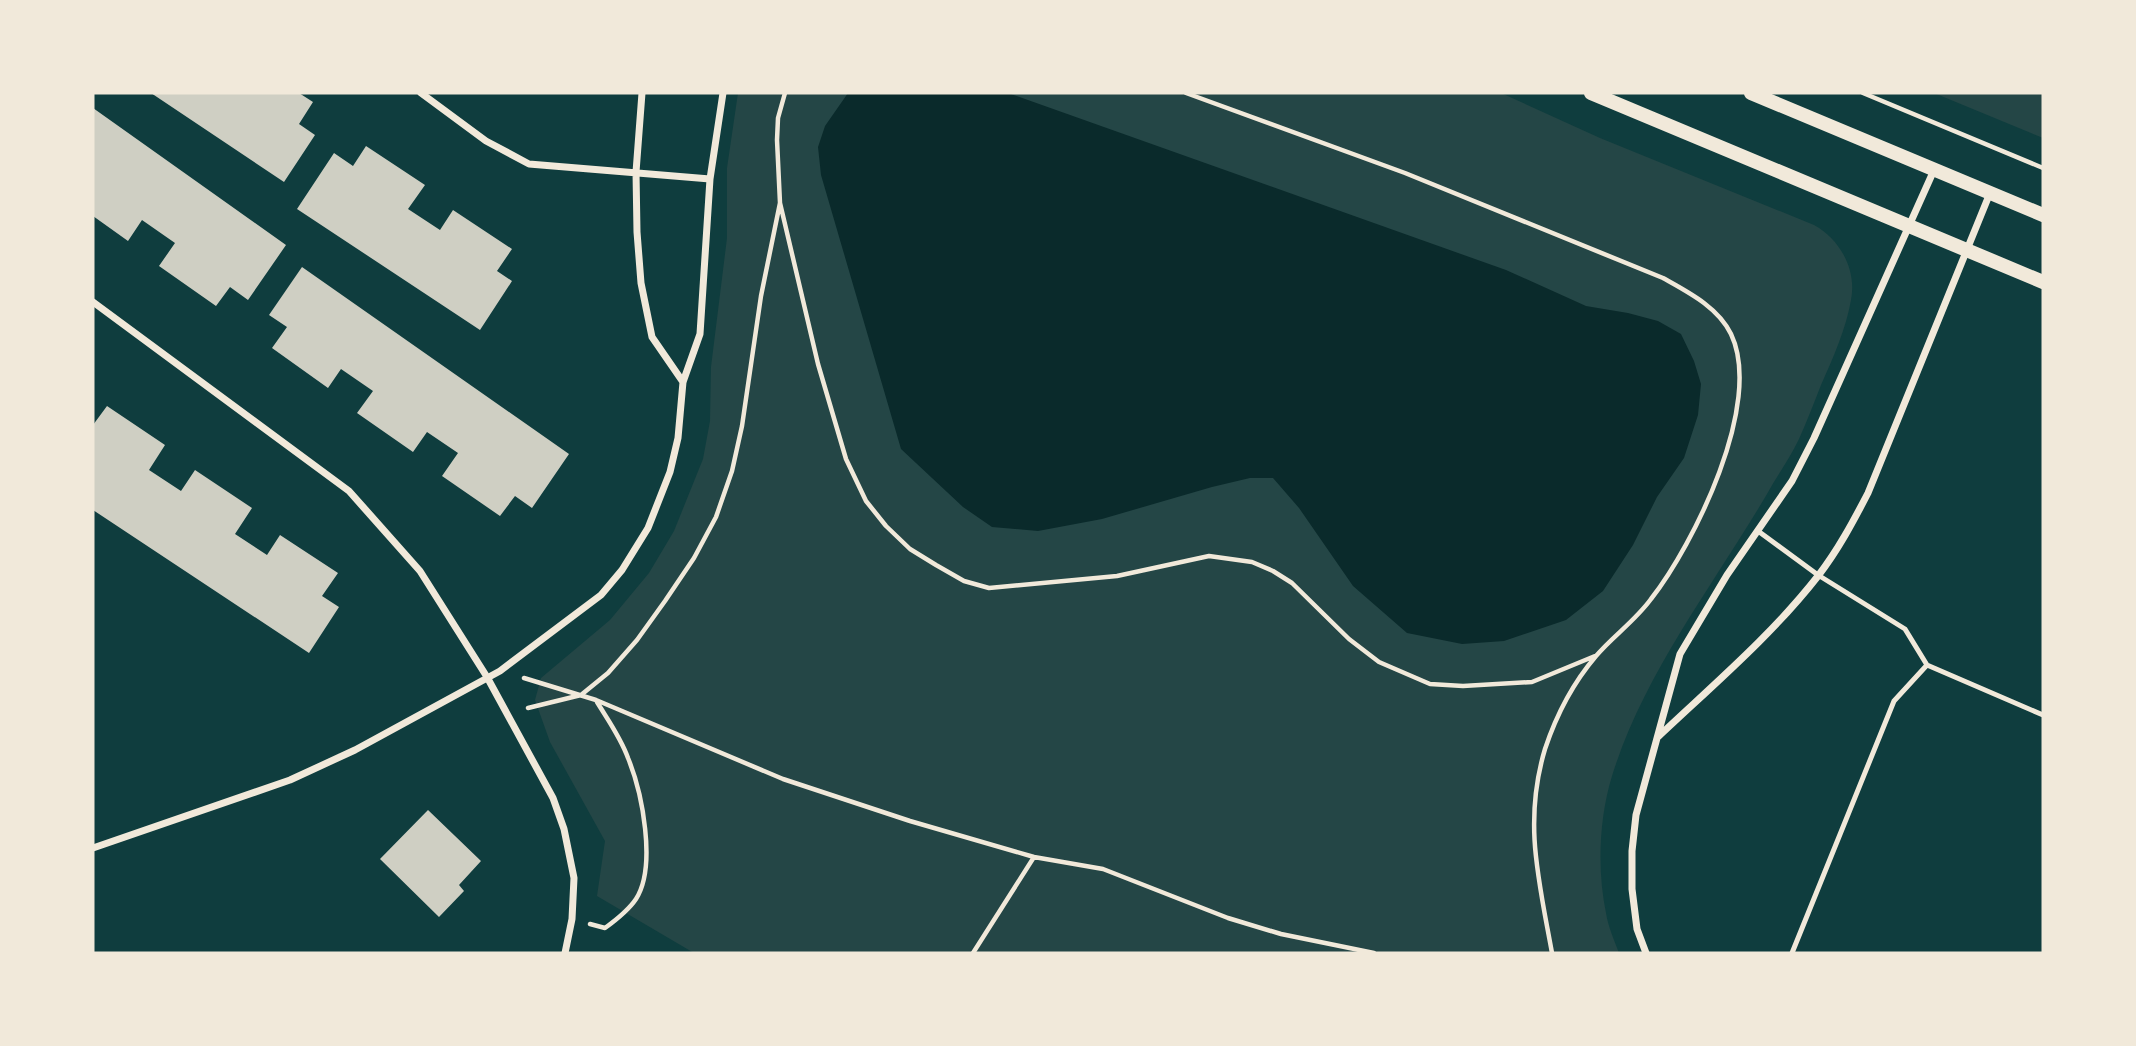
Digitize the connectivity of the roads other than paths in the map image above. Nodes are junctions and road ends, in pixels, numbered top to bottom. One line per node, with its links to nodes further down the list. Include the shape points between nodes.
1 (421, 93): 7 (street, via 486,141 529,164)
2 (642, 93): 7 (street)
3 (723, 93): 8 (street)
4 (1591, 93): 11 (main road)
5 (1751, 93): 6 (main road)
6 (1935, 170): 9 (main road); 11 (street)
7 (636, 172): 8 (street); 15 (street, via 641,283 652,337)
8 (710, 179): 15 (street, via 700,334)
9 (1990, 193): 10 (main road); 12 (street)
10 (2043, 215)
11 (1909, 226): 12 (main road); 16 (street, via 1814,438)
12 (1967, 250): 13 (main road); 17 (street, via 1868,493)
13 (2043, 282)
14 (93, 302): 19 (street, via 349,491 420,571)
15 (683, 382): 19 (street, via 670,472 648,528 622,570 601,595)
16 (1758, 531): 17 (lane); 21 (street, via 1680,654)
17 (1818, 575): 18 (lane, via 1905,629); 21 (street, via 1788,612)
18 (1927, 664): 20 (lane); 25 (lane, via 1894,701)
19 (487, 677): 22 (street, via 355,750 290,780); 23 (street, via 553,798 564,829 574,878)
20 (2043, 715)
21 (1658, 737): 24 (street, via 1636,815 1632,851 1637,929)
22 (93, 848)
23 (565, 953)
24 (1646, 953)
25 (1792, 953)

